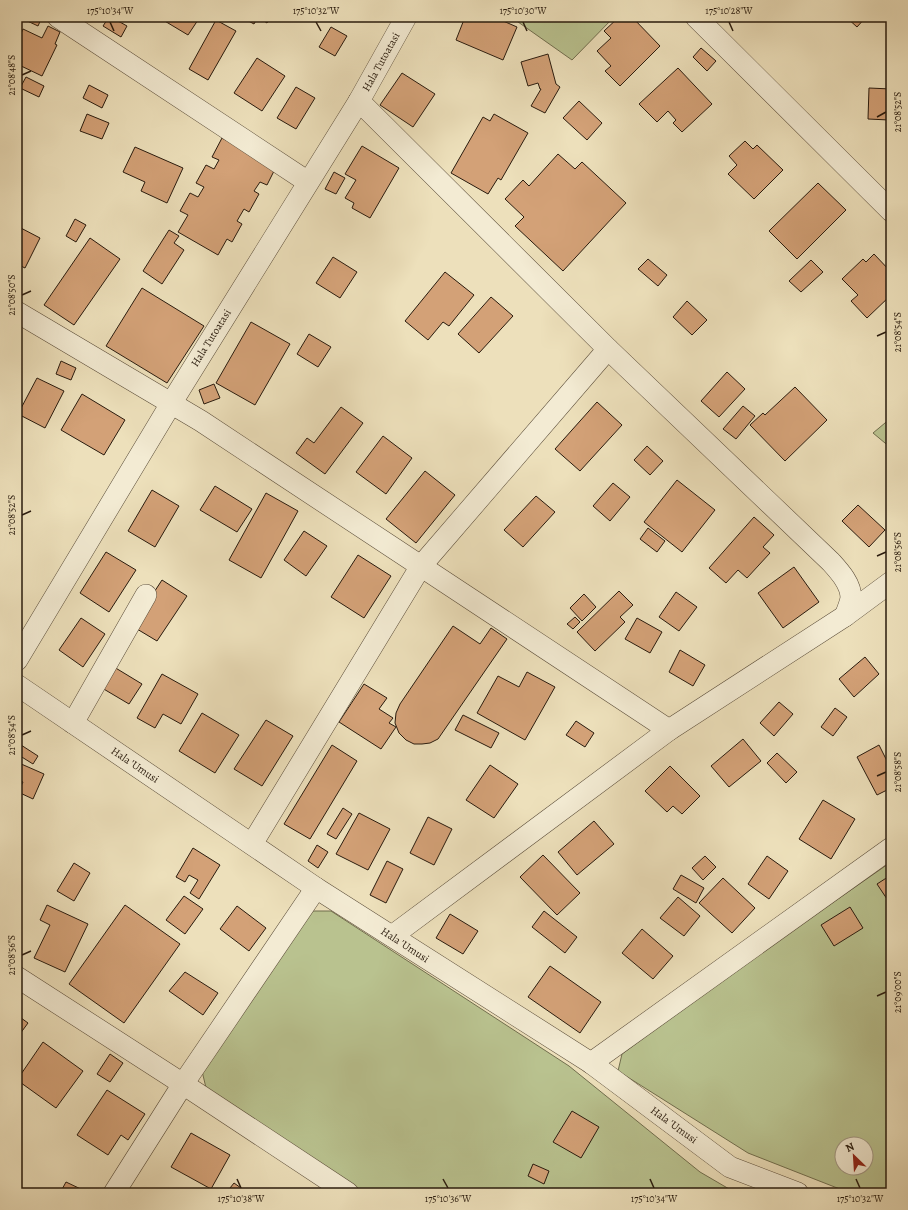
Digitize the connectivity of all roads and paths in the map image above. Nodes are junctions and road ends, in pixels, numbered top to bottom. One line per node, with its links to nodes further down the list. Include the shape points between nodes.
1 (58, 17): 5 (street)
2 (406, 17): 4 (street, Hala Tutoatasi)
3 (696, 17): 6 (street)
4 (358, 101): 5 (street, Hala Tutoatasi); 8 (street)
5 (308, 182): 9 (street, Hala Tutoatasi)
6 (891, 211)
7 (17, 312): 9 (street)
8 (608, 349): 10 (street); 13 (street, via 842,574 851,598)
9 (172, 402): 10 (street); 14 (street, Hala Tutoatasi)
10 (421, 566): 17 (street); 18 (street)
11 (891, 582): 13 (street)
12 (146, 594): 16 (street)
13 (845, 616): 17 (street)
14 (17, 660)
15 (17, 685): 16 (street, Hala 'Umusi)
16 (73, 723): 18 (street, Hala 'Umusi)
17 (669, 730): 21 (street)
18 (252, 844): 20 (street, Hala 'Umusi)
19 (891, 848): 23 (street)
20 (316, 888): 21 (street, Hala 'Umusi); 24 (street)
21 (392, 936): 23 (street, Hala 'Umusi)
22 (17, 977): 24 (street)
23 (591, 1064): 27 (street, Hala 'Umusi, via 730,1167)
24 (183, 1084): 25 (street); 26 (street)
25 (114, 1193)
26 (348, 1193)
27 (798, 1193)

